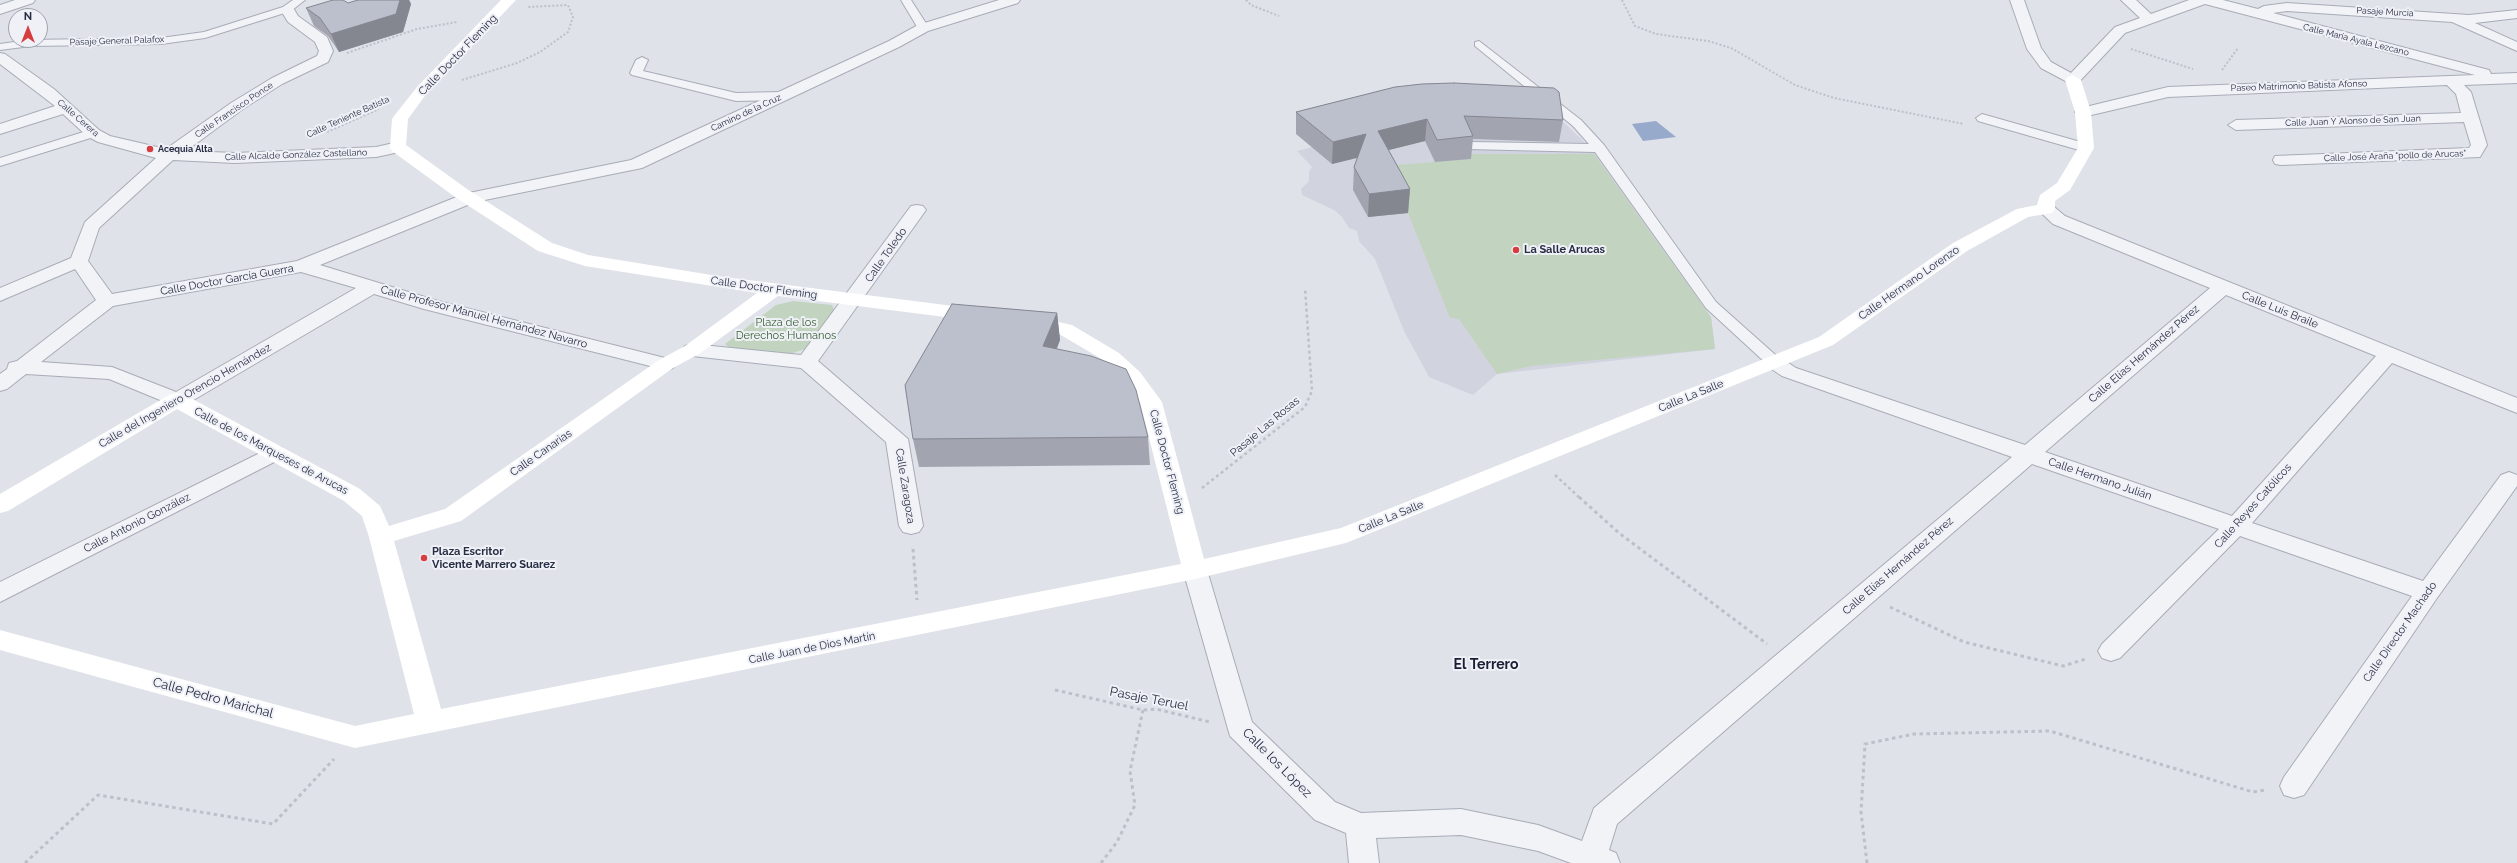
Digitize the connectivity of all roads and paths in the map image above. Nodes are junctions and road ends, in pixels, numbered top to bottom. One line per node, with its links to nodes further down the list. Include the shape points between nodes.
1 (28, 0): 14 (street)
2 (300, 0): 13 (lane, Pasaje General Palafox)
3 (906, 0): 20 (lane)
4 (1013, 0): 20 (street, Camino de la Cruz)
5 (1246, 0): 17 (path, via 1251,5)
6 (1622, 0): 41 (path, via 1635,26 1656,34 1708,41 1731,48 1795,85 1834,98)
7 (2017, 0): 32 (street, via 2034,49 2046,65)
8 (2128, 0): 19 (street)
9 (2202, 0): 19 (street)
10 (2207, 0): 15 (street, Calle María Ayala Lezcano)
11 (2423, 3): 18 (street)
12 (502, 8): 27 (path, via 418,29); 35 (street, Calle Doctor Fleming); 35 (path, Calle Teniente Batista, via 568,5 573,17 568,32 528,58)
13 (287, 9): 24 (lane, Pasaje General Palafox, via 205,35 161,41 31,43); 27 (street, via 294,18 322,40 326,51)
14 (0, 10)
15 (2253, 13): 18 (street, Pasaje Murcia, via 2288,7); 30 (street, Calle María Ayala Lezcano)
16 (2517, 14): 18 (street, Pasaje Murcia)
17 (1279, 16)
18 (2453, 17): 23 (street)
19 (2149, 19): 21 (street, via 2120,30)
20 (923, 28): 36 (street, Camino de la Cruz)
21 (2109, 42): 29 (path); 32 (street)
22 (1479, 44): 47 (lane, via 1577,123)
23 (2517, 47)
24 (0, 48)
25 (2238, 48): 34 (path, via 2217,77)
26 (0, 57): 37 (street, Calle Cerera, via 49,92)
27 (323, 59): 49 (street, Calle Francisco Ponce, via 271,85)
28 (642, 60): 36 (lane, via 636,73 736,97)
29 (2196, 70)
30 (2472, 75): 31 (street, Paseo Matrimonio Batista Afonso); 33 (street, Paseo Matrimonio Batista Afonso)
31 (2512, 78)
32 (2073, 80): 38 (street)
33 (2450, 80): 34 (street, Paseo Matrimonio Batista Afonso); 39 (street, Calle José Araña "pollo de Arucas", via 2463,92)
34 (2242, 88): 38 (street, Paseo Matrimonio Batista Afonso, via 2168,92)
35 (420, 93): 46 (street, Calle Doctor Fleming, via 400,119); 50 (path, Calle Teniente Batista, via 336,128 299,146)
36 (781, 96): 53 (street, Camino de la Cruz, via 636,164)
37 (64, 108): 43 (street); 44 (street, Calle Cerera)
38 (2083, 112): 48 (street)
39 (2471, 117): 42 (street, Calle Juan Y Alonso de San Juan); 51 (street, Calle José Araña "pollo de Arucas", via 2479,145 2474,153)
40 (1982, 118): 48 (lane)
41 (1964, 124)
42 (2236, 125)
43 (0, 129)
44 (93, 133): 49 (street, Calle Cerera, via 104,140); 52 (lane)
45 (1472, 146): 47 (lane)
46 (398, 148): 50 (street, Calle Alcalde González Castellano, via 376,152); 53 (street, Calle Doctor Fleming)
47 (1599, 148): 68 (lane, via 1710,305)
48 (2086, 148): 54 (street, via 2064,186 2046,199)
49 (169, 155): 50 (street, Calle Alcalde González Castellano, via 235,158); 56 (street, Calle Francisco Ponce, via 91,226)
50 (287, 156)
51 (2281, 160)
52 (0, 162)
53 (470, 198): 57 (street, Calle Doctor García Guerra); 61 (street, Calle Doctor Fleming, via 545,246 585,260)
54 (2046, 209): 58 (street, Calle Luis Braile, via 2059,220); 68 (street, Calle Hermano Lorenzo, via 2023,213 1960,247 1826,341)
55 (917, 210): 63 (street, Calle Toledo)
56 (79, 261): 62 (street); 64 (street)
57 (302, 266): 59 (street, Calle Profesor Manuel Hernández Navarro); 64 (street, Calle Doctor García Guerra)
58 (2223, 286): 66 (street, Calle Luis Braile); 76 (street, Calle Elías Hernández Pérez)
59 (370, 288): 69 (street, Calle Profesor Manuel Hernández Navarro); 73 (street, Calle del Ingeniero Orencio Hernández)
60 (1305, 288): 80 (path, Pasaje Las Rosas, via 1312,391 1305,407)
61 (774, 289): 63 (street, Calle Doctor Fleming); 65 (street)
62 (0, 295)
63 (854, 299): 67 (street); 80 (street, Calle Doctor Fleming, via 1005,318 1065,329 1112,357 1132,377 1151,402)
64 (107, 301): 71 (street, Calle Doctor García Guerra)
65 (692, 350): 67 (street); 69 (street, Calle Canarias)
66 (2389, 354): 74 (street, Calle Luis Braile); 82 (street, Calle Reyes Católicos)
67 (807, 362): 81 (street, Calle Zaragoza, via 898,439)
68 (1774, 362): 76 (street, Calle Hermano Julián, via 1789,372); 77 (street, Calle La Salle)
69 (666, 364): 83 (street, Calle Canarias, via 454,515)
70 (0, 366): 71 (street, Calle de los Marqueses de Arucas)
71 (22, 367): 72 (street, Calle Doctor García Guerra); 73 (street, Calle de los Marqueses de Arucas, via 112,373)
72 (0, 384)
73 (177, 400): 75 (street, Calle de los Marqueses de Arucas); 79 (street, Calle del Ingeniero Orencio Hernández)
74 (2517, 406)
75 (274, 453): 83 (street, Calle de los Marqueses de Arucas, via 352,494 372,512); 86 (street, Calle Antonio González)
76 (2029, 454): 82 (street, Calle Hermano Julián); 87 (street, Calle Elías Hernández Pérez)
77 (1537, 458): 84 (street, Calle La Salle, via 1346,535); 91 (path, via 1619,533)
78 (2509, 480): 85 (street, Calle Director Machado)
79 (0, 505)
80 (1179, 506): 84 (street, Calle Doctor Fleming)
81 (911, 526): 88 (path, Calle Zaragoza)
82 (2236, 526): 85 (street, Calle Hermano Julián); 90 (street, Calle Reyes Católicos)
83 (381, 537): 94 (street, Calle de los Marqueses de Arucas, via 427,709)
84 (1195, 570): 88 (street, Calle Juan de Dios Martín); 95 (street, Calle los López)
85 (2428, 592): 97 (street, Calle Director Machado)
86 (0, 593)
87 (1865, 594): 90 (path, via 1964,642 2063,666); 91 (street, Calle Elías Hernández Pérez)
88 (920, 626): 94 (street, Calle Juan de Dios Martín)
89 (0, 640): 96 (street, Calle Pedro Marichal)
90 (2111, 651)
91 (1789, 661): 99 (street, Calle Elías Hernández Pérez, via 1604,817)
92 (1055, 690): 93 (path, Pasaje Teruel)
93 (1144, 710): 95 (path, Pasaje Teruel, via 1156,709); 101 (path, via 1130,771 1135,805 1118,842)
94 (428, 724): 96 (street, Calle Pedro Marichal)
95 (1240, 728): 98 (street, Calle los López, via 1325,811)
96 (355, 737): 100 (path, via 272,824 98,795)
97 (2294, 786): 103 (path, via 2253,792 2050,730 1914,734 1865,744 1861,812)
98 (1360, 826): 99 (street, via 1461,822 1538,838); 102 (street)
99 (1599, 860)
100 (25, 863)
101 (1101, 863)
102 (1364, 863)
103 (1867, 863)

